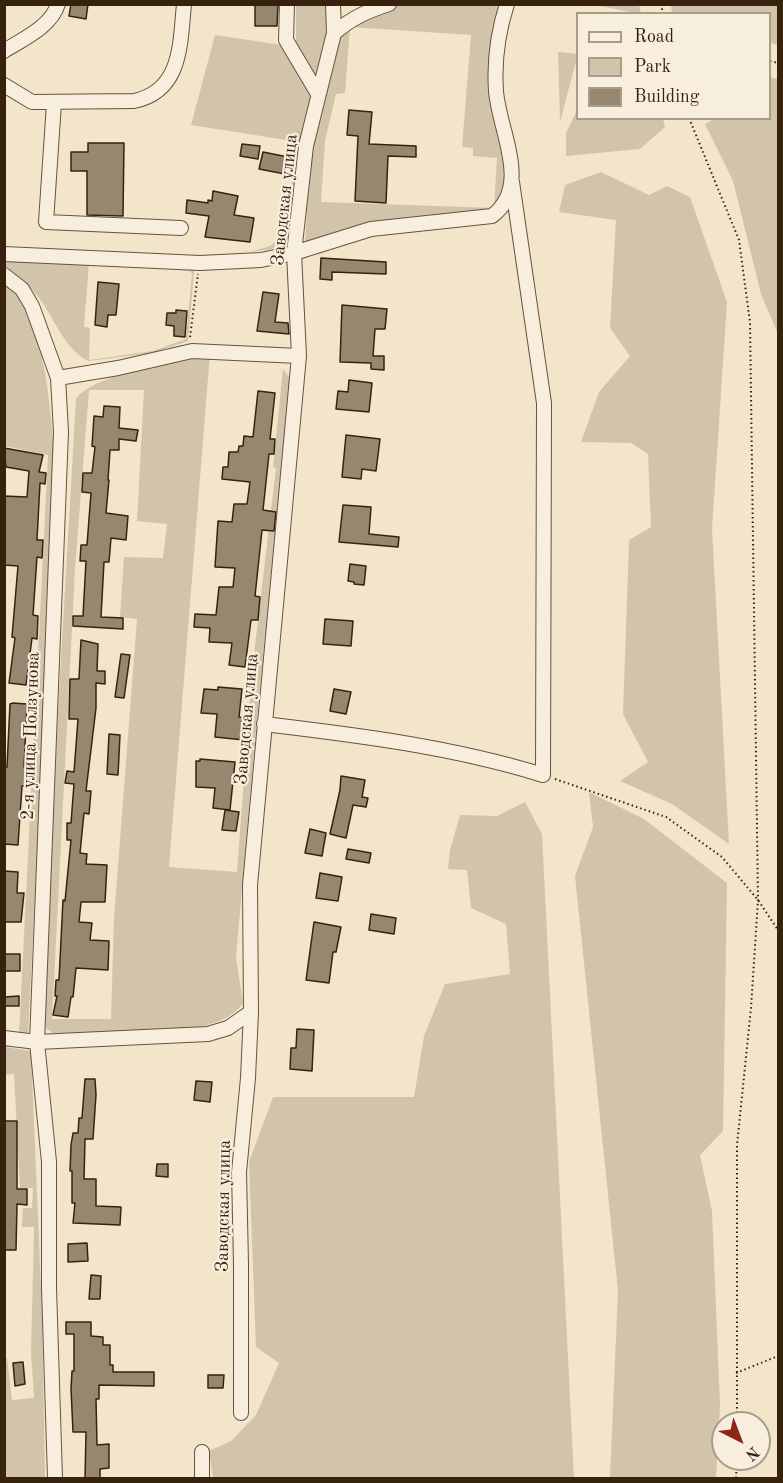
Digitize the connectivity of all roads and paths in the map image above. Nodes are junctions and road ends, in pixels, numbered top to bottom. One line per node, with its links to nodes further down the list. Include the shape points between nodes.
1 (58, 4): 8 (street, via 43,26)
2 (184, 4): 11 (street, via 179,52 174,71 164,86 148,98 134,101)
3 (287, 4): 10 (street, via 286,40)
4 (333, 4): 7 (street, Заводская улица)
5 (389, 4): 7 (street, via 367,10)
6 (507, 4): 13 (street, via 500,34 496,92)
7 (334, 33): 10 (street, Заводская улица)
8 (4, 51)
9 (4, 85): 11 (street, via 32,102)
10 (318, 94): 15 (street, Заводская улица, via 306,146)
11 (54, 103): 14 (street, via 45,222)
12 (690, 120): 24 (path, via 739,240 750,322)
13 (513, 182): 15 (street, via 507,200 492,216 371,230); 23 (street, via 544,403)
14 (181, 228)
15 (294, 253): 17 (street, via 261,260); 20 (street, Заводская улица)
16 (4, 254): 17 (street)
17 (200, 263): 19 (path)
18 (4, 274): 21 (street, 2-я улица Ползунова, via 22,289 32,306)
19 (189, 352): 20 (street); 21 (street)
20 (299, 356): 22 (street, Заводская улица)
21 (58, 378): 28 (street, 2-я улица Ползунова, via 61,432)
22 (264, 724): 23 (street, via 433,749); 26 (street, Заводская улица, via 250,885)
23 (543, 775): 24 (path, via 666,817 722,858)
24 (758, 900): 25 (path); 30 (path, via 737,1145)
25 (778, 930)
26 (251, 1012): 28 (street, via 228,1028 208,1034); 32 (street, Заводская улица, via 239,1172)
27 (4, 1038): 28 (street)
28 (37, 1042): 34 (street, 2-я улица Ползунова, via 49,1162)
29 (778, 1356): 30 (path)
30 (736, 1373): 31 (path)
31 (737, 1411)
32 (241, 1413)
33 (202, 1452): 35 (street)
34 (54, 1479)
35 (202, 1479)

